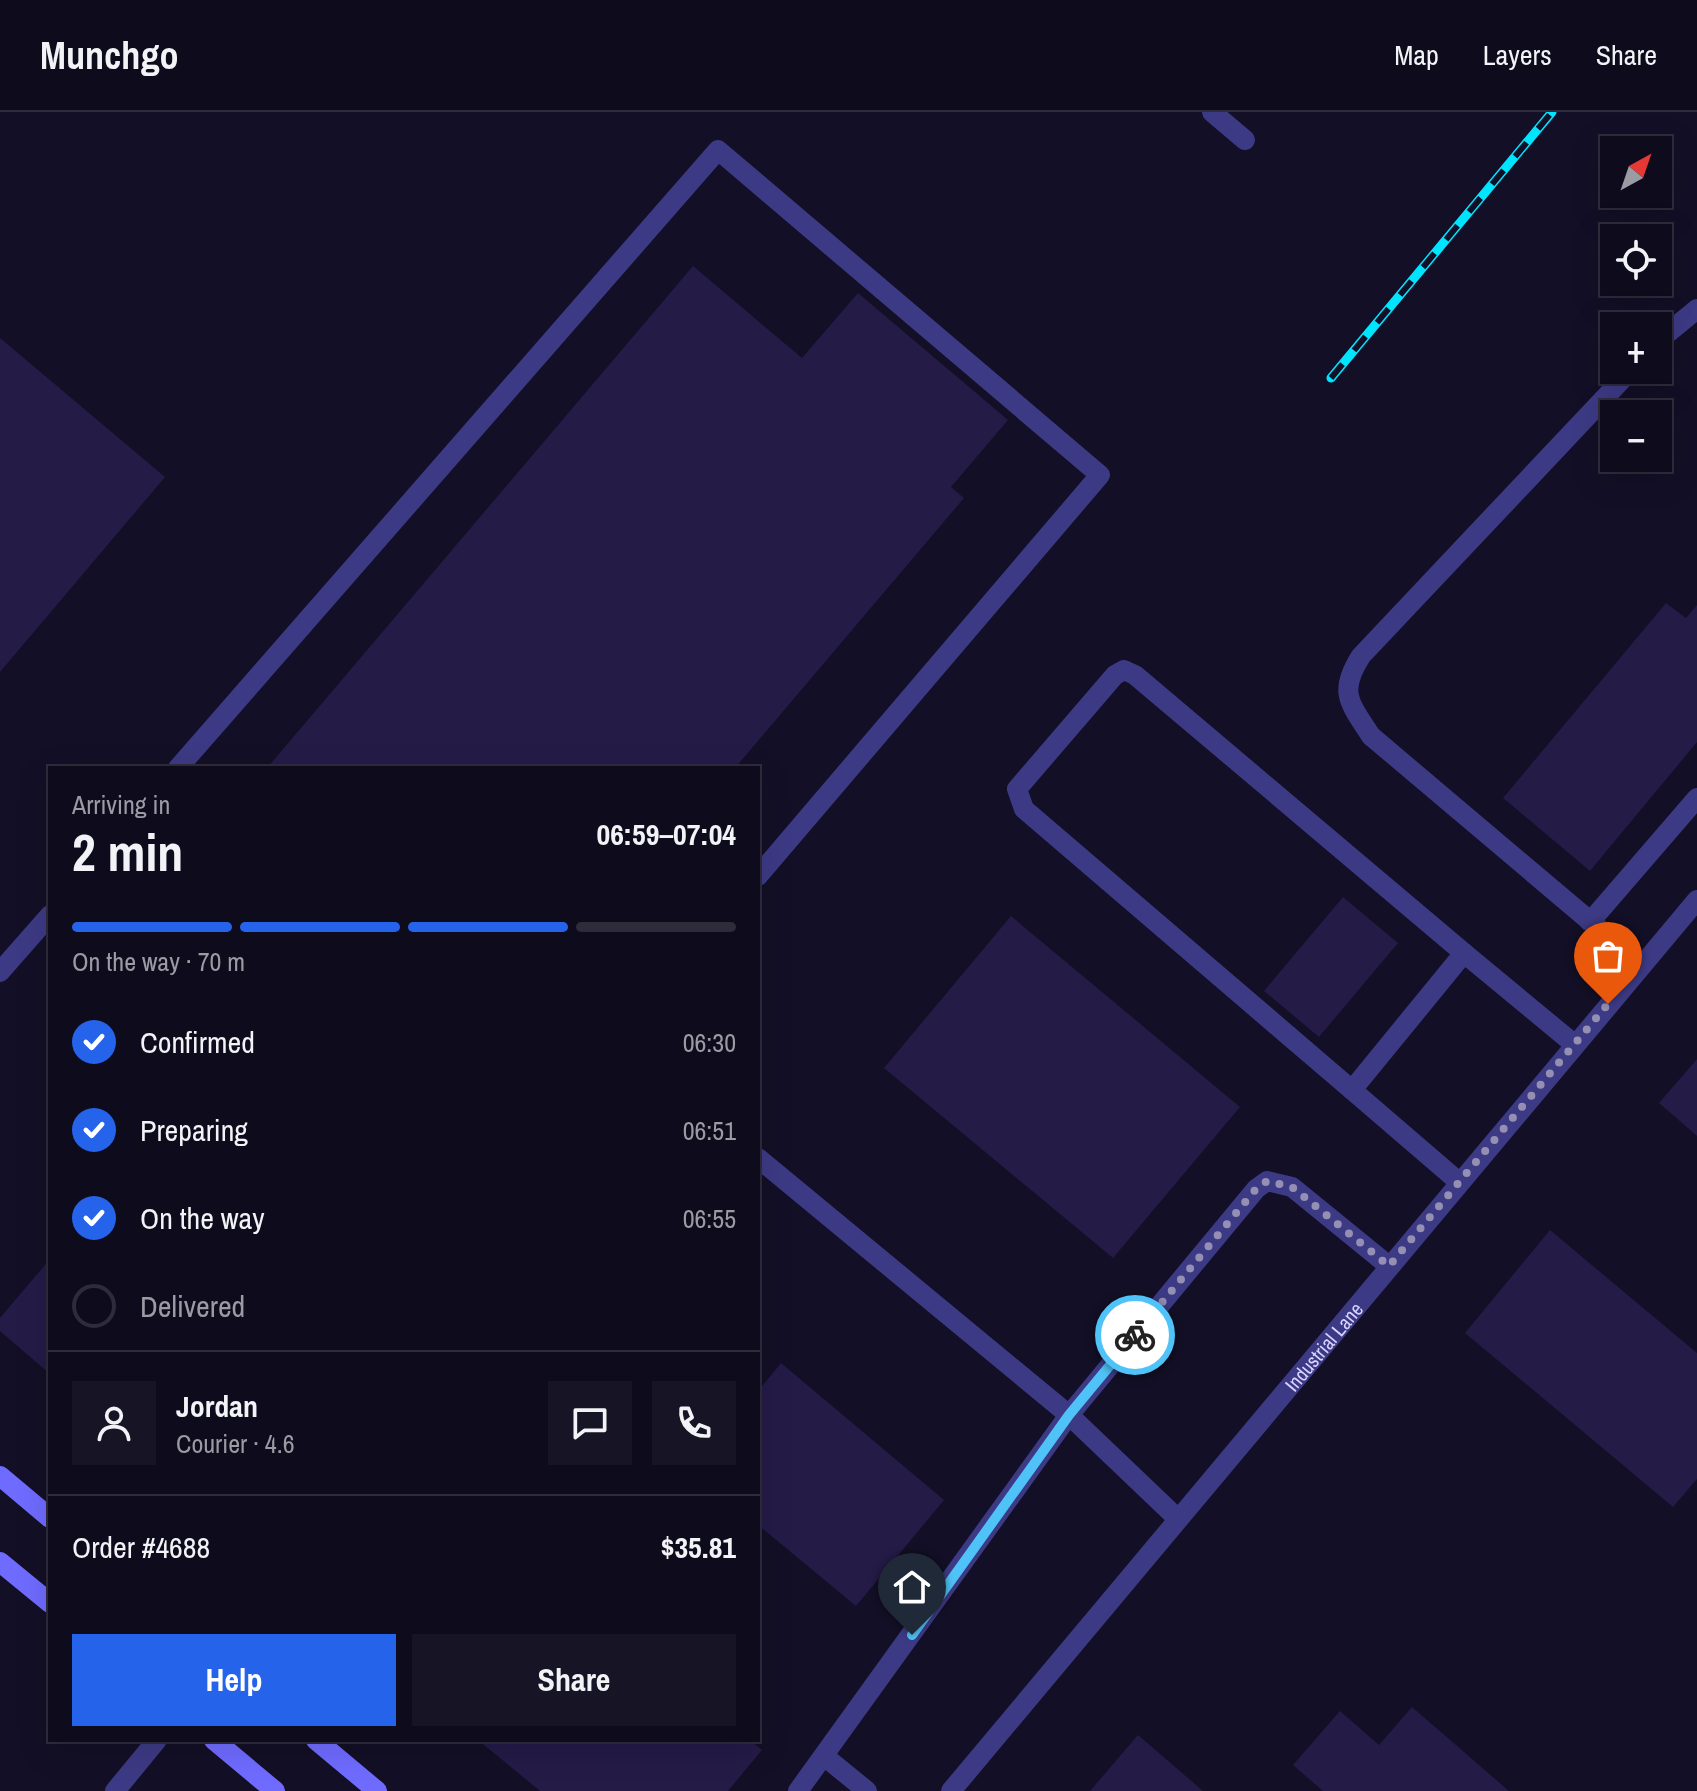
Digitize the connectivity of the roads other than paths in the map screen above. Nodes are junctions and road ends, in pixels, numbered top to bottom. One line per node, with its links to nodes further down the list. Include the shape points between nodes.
1 (1212, 112): 2 (street)
2 (1245, 140)
3 (1697, 309): 4 (street)
4 (1672, 330)
5 (1618, 384): 11 (street, via 1361,656 1347,678 1351,705 1371,736)
6 (180, 766): 8 (street, via 718,150 1100,475)
7 (1697, 798): 11 (street)
8 (760, 874)
9 (1697, 900): 13 (street, Industrial Lane)
10 (48, 917): 14 (street)
11 (1590, 922): 13 (street)
12 (1464, 953): 15 (street); 16 (street); 16 (street, via 1124,670 1017,789 1024,809)
13 (1642, 965): 15 (street, Industrial Lane)
14 (0, 972)
15 (1574, 1044): 18 (street, Industrial Lane)
16 (1352, 1090): 18 (street)
17 (760, 1160): 20 (street)
18 (1459, 1182): 19 (street, Industrial Lane)
19 (1389, 1266): 20 (street, via 1292,1187 1267,1181); 23 (street, Industrial Lane)
20 (1069, 1415): 23 (street); 29 (street)
21 (0, 1476): 22 (main road)
22 (48, 1516)
23 (1178, 1519): 35 (street, Industrial Lane)
24 (0, 1562): 25 (main road)
25 (48, 1601)
26 (155, 1742): 30 (street)
27 (216, 1742): 31 (main road)
28 (318, 1742): 32 (main road)
29 (824, 1756): 33 (street); 34 (street)
30 (115, 1791)
31 (275, 1791)
32 (377, 1791)
33 (798, 1791)
34 (867, 1791)
35 (951, 1791)

